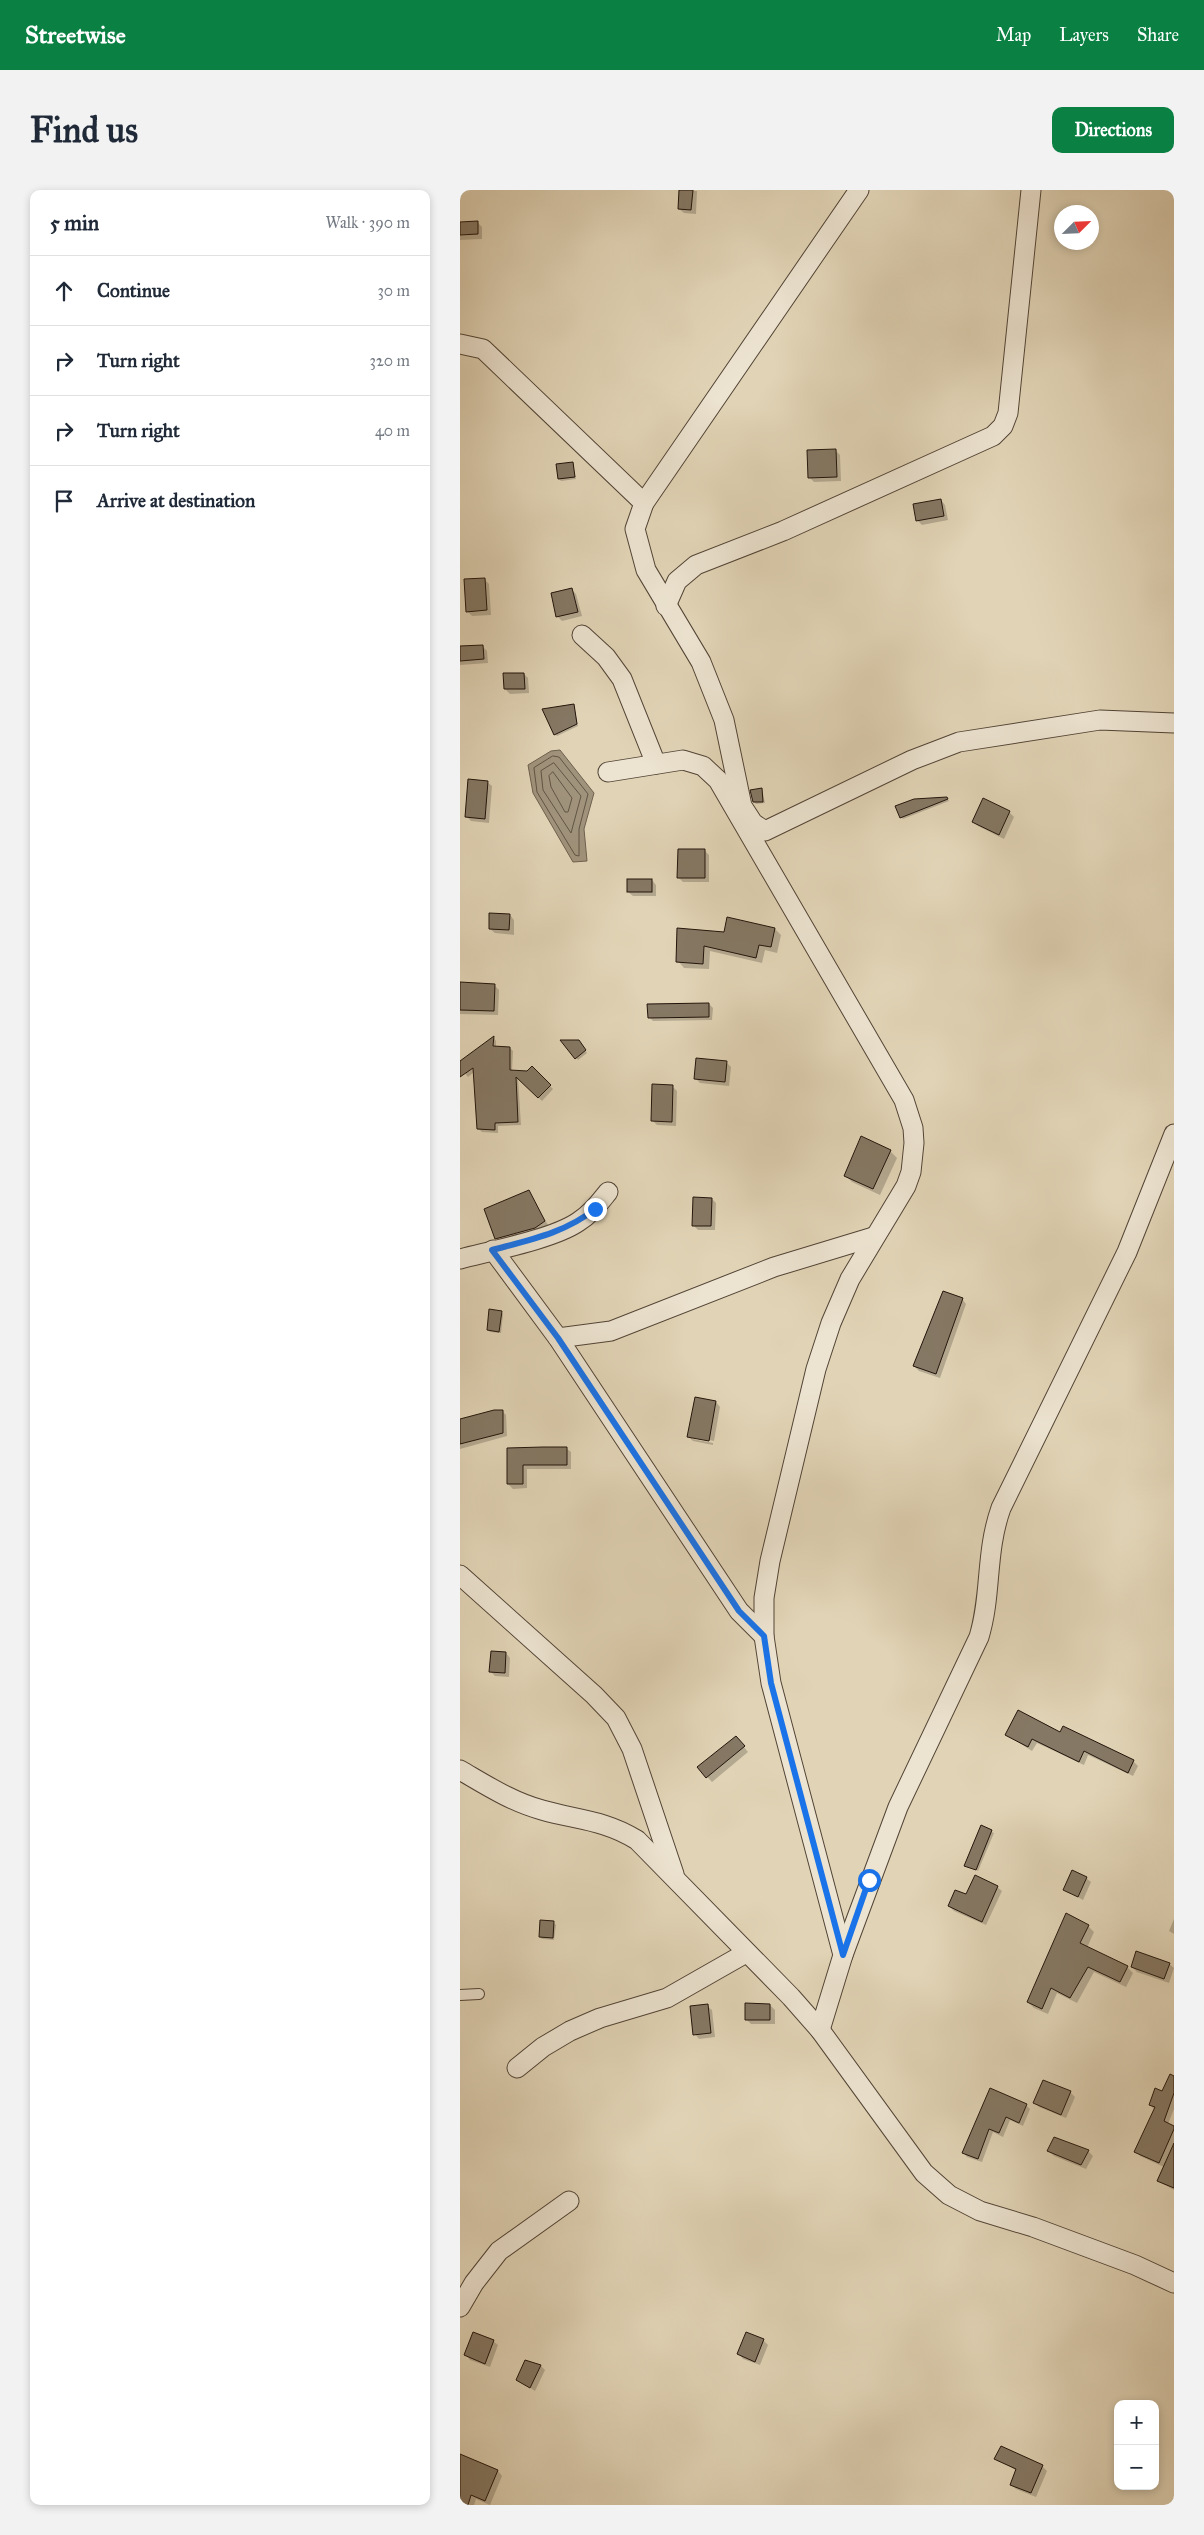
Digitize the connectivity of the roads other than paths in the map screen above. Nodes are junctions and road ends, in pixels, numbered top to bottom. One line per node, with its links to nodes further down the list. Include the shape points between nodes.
1 (859, 190): 4 (street)
2 (1031, 190): 5 (street, via 1008,413 1003,426 993,436 938,463 696,566 677,581)
3 (460, 344): 4 (street, via 483,349)
4 (644, 503): 5 (street, via 635,529 646,570)
5 (666, 606): 10 (street, via 701,662 724,720 742,806)
6 (582, 635): 8 (street, via 606,657 622,679)
7 (1174, 723): 10 (street, via 1100,720 959,742 912,760 765,831)
8 (656, 764): 9 (street); 10 (street, via 683,760 711,772)
9 (608, 772)
10 (750, 827): 13 (street, via 910,1114 914,1143 911,1172 906,1186)
11 (1174, 1134): 24 (street, via 1127,1252 1001,1508 991,1540 979,1637 898,1807)
12 (608, 1192): 14 (street, via 595,1209 559,1232)
13 (873, 1237): 16 (street, via 774,1267 611,1331); 20 (street, via 831,1323 816,1369 767,1580)
14 (492, 1250): 15 (street); 16 (street)
15 (460, 1260)
16 (558, 1338): 20 (street, via 739,1611)
17 (460, 1575): 19 (street)
18 (460, 1597): 19 (street)
19 (488, 1600): 22 (street, via 616,1718 632,1749)
20 (764, 1636): 24 (street, via 771,1683)
21 (460, 1770): 22 (street, via 523,1804 619,1828 637,1840)
22 (675, 1877): 23 (street)
23 (746, 1953): 27 (street); 28 (street, via 667,1998 600,2018 570,2031)
24 (843, 1955): 27 (street)
25 (479, 1994): 26 (lane)
26 (460, 1995)
27 (820, 2030): 30 (street, via 924,2173 949,2195 980,2212 1033,2227)
28 (517, 2068)
29 (569, 2201): 31 (street, via 499,2251)
30 (1174, 2283)
31 (460, 2307)

